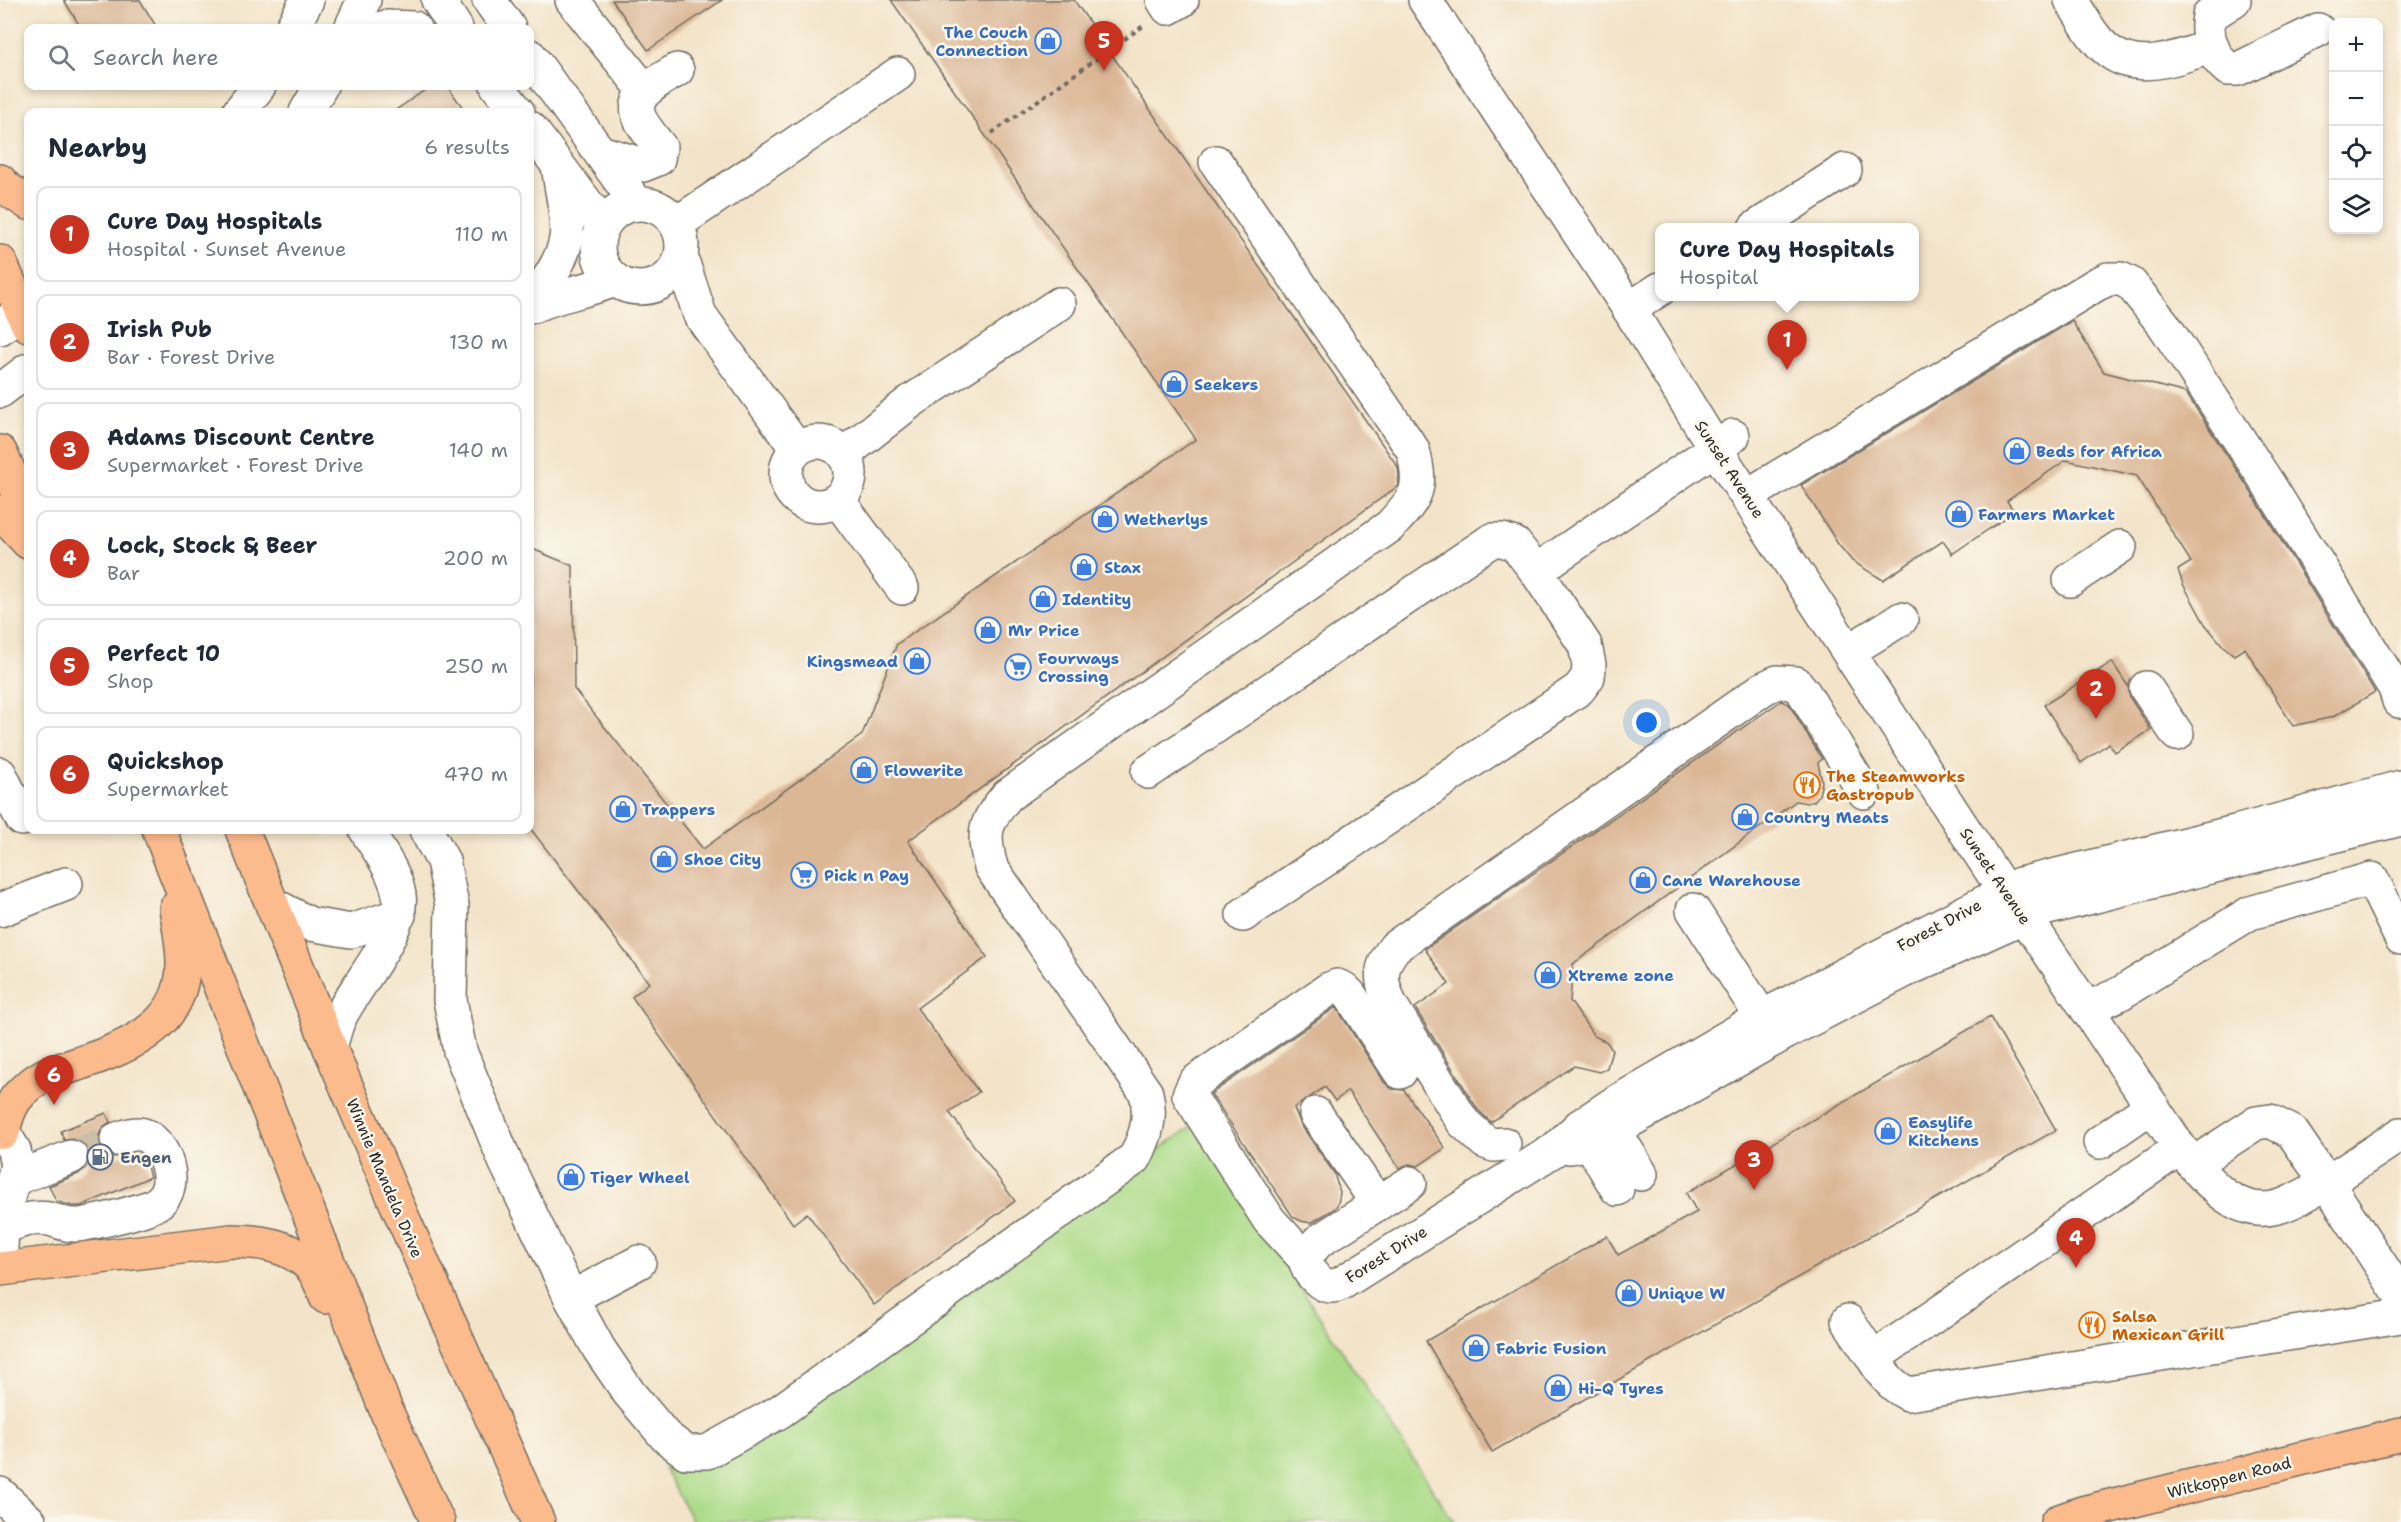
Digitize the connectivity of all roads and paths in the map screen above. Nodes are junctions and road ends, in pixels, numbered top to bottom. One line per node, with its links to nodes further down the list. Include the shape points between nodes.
1 (306, 0): 11 (street)
2 (364, 0): 12 (street)
3 (438, 0): 13 (street)
4 (489, 0): 14 (street)
5 (572, 0): 23 (street)
6 (1425, 0): 43 (street, Sunset Avenue)
7 (1443, 0): 43 (street, Sunset Avenue)
8 (2071, 0): 16 (street, via 2110,52 2132,62 2165,62)
9 (2234, 0): 16 (street, via 2209,16 2207,35)
10 (1171, 3): 27 (path)
11 (294, 24)
12 (353, 24)
13 (453, 24)
14 (506, 24)
15 (2318, 30): 16 (street, via 2238,69 2228,69)
16 (2212, 46)
17 (534, 61): 29 (street)
18 (677, 70): 23 (street)
19 (898, 74): 37 (street)
20 (256, 90): 24 (street)
21 (319, 90): 25 (street)
22 (500, 90): 26 (street)
23 (645, 91): 29 (street, via 638,107 639,118 660,147 658,159 643,165)
24 (242, 108)
25 (308, 108)
26 (515, 108)
27 (993, 133)
28 (534, 134): 31 (street)
29 (600, 152): 35 (street)
30 (1216, 162): 109 (street, via 1413,450 1419,470 1417,492 1390,526 1007,796 987,825 984,842 991,867 1146,1093 1150,1109 1148,1126 1135,1158 779,1412 707,1452 686,1452 666,1437 629,1393)
31 (558, 168): 38 (street); 42 (street, via 568,241 560,261)
32 (1845, 170): 36 (street)
33 (0, 182): 34 (main road)
34 (24, 200)
35 (638, 204): 37 (street, via 666,212); 38 (street, via 617,210)
36 (1763, 223)
37 (676, 224): 39 (street, via 681,234)
38 (603, 225): 41 (street, via 598,249)
39 (681, 257): 41 (street, via 676,269 655,286); 45 (street)
40 (0, 262): 46 (main road)
41 (620, 277): 42 (street); 45 (street)
42 (535, 291)
43 (1643, 300): 49 (street, Sunset Avenue)
44 (1059, 304): 52 (street, via 910,402)
45 (700, 315): 50 (street)
46 (20, 317)
47 (24, 373): 48 (street)
48 (0, 392)
49 (1724, 442): 53 (street, Sunset Avenue); 59 (street)
50 (797, 449): 52 (street, via 816,442 826,443); 54 (street, via 786,466 785,477 792,495 809,506 830,505)
51 (0, 452): 55 (main road)
52 (844, 454): 54 (street, via 849,463 850,483)
53 (1756, 490): 63 (street, Sunset Avenue); 65 (street, via 2097,284 2121,279 2142,295 2171,335 2267,482)
54 (838, 500): 61 (street)
55 (24, 504)
56 (0, 512): 57 (main road)
57 (24, 538)
58 (2120, 547): 60 (street)
59 (1536, 571): 67 (street, via 1515,544 1492,540); 83 (street, via 1585,645 1588,677 1579,689)
60 (2070, 580)
61 (902, 588)
62 (1901, 619): 63 (street)
63 (1858, 646): 79 (street, Sunset Avenue)
64 (2146, 688): 66 (street)
65 (2399, 701)
66 (2177, 734)
67 (1148, 772)
68 (0, 774): 71 (street)
69 (2401, 787): 79 (street, Forest Drive, via 2239,831)
70 (1864, 792): 96 (street, via 1804,693 1796,684 1777,682 1754,694 1395,947 1382,970 1390,1004 1463,1122 1485,1142)
71 (22, 819)
72 (2401, 819): 79 (street, Forest Drive)
73 (244, 834): 78 (main road, Winnie Mandela Drive)
74 (368, 834): 82 (street, via 394,880)
75 (428, 834): 109 (street, via 443,861 452,905 450,1000 459,1051 505,1161)
76 (164, 843): 93 (main road, via 183,963 176,999 153,1030 131,1044 32,1082 13,1101); 113 (main road)
77 (66, 884): 80 (street)
78 (274, 905): 82 (street, via 310,924 351,931); 87 (main road, Winnie Mandela Drive)
79 (2024, 908): 85 (street, Sunset Avenue); 86 (street, Forest Drive, via 1904,971)
80 (0, 910)
81 (1693, 910): 86 (street)
82 (399, 915): 87 (street, via 339,1018)
83 (1243, 915)
84 (2401, 938): 85 (street, via 2372,879 2250,913 2121,993)
85 (2087, 1009): 89 (street, Sunset Avenue)
86 (1768, 1027): 91 (street, Forest Drive)
87 (330, 1048): 119 (main road, Winnie Mandela Drive)
88 (1400, 1072): 105 (street, via 1350,995 1337,986 1190,1089 1189,1095 1269,1220)
89 (2152, 1106): 95 (street); 97 (street, Sunset Avenue)
90 (1316, 1114): 103 (street)
91 (1597, 1128): 100 (street); 105 (street, Forest Drive, via 1554,1150 1342,1283 1324,1284 1313,1275)
92 (2401, 1134): 102 (street, Sunset Avenue)
93 (1, 1135): 99 (street, via 16,1158)
94 (117, 1139): 104 (street, via 137,1133 154,1142 170,1174 165,1198 153,1206 77,1226 39,1218)
95 (2100, 1142)
96 (1504, 1144)
97 (2186, 1156): 102 (street, Sunset Avenue, via 2220,1192 2247,1209 2259,1211 2282,1206); 102 (street, via 2256,1123 2270,1121 2292,1132); 112 (street)
98 (71, 1158): 99 (street)
99 (14, 1179): 104 (street)
100 (1629, 1181)
101 (1410, 1183): 103 (street)
102 (2327, 1183): 108 (street)
103 (1378, 1204): 105 (street, via 1319,1241)
104 (1, 1228): 107 (street)
105 (1306, 1260)
106 (639, 1262): 109 (street)
107 (1, 1269): 113 (main road, via 231,1241 275,1246 294,1255 318,1278 358,1371)
108 (2401, 1296)
109 (571, 1298)
110 (2401, 1316): 112 (street, via 1908,1394 1885,1377)
111 (1848, 1321): 112 (street)
112 (1873, 1358)
113 (388, 1415): 118 (main road)
114 (2401, 1434): 116 (main road, Witkoppen Road)
115 (0, 1494): 117 (street)
116 (2070, 1518): 120 (main road, Witkoppen Road)
117 (30, 1522)
118 (438, 1522)
119 (538, 1522)
120 (2042, 1522)

